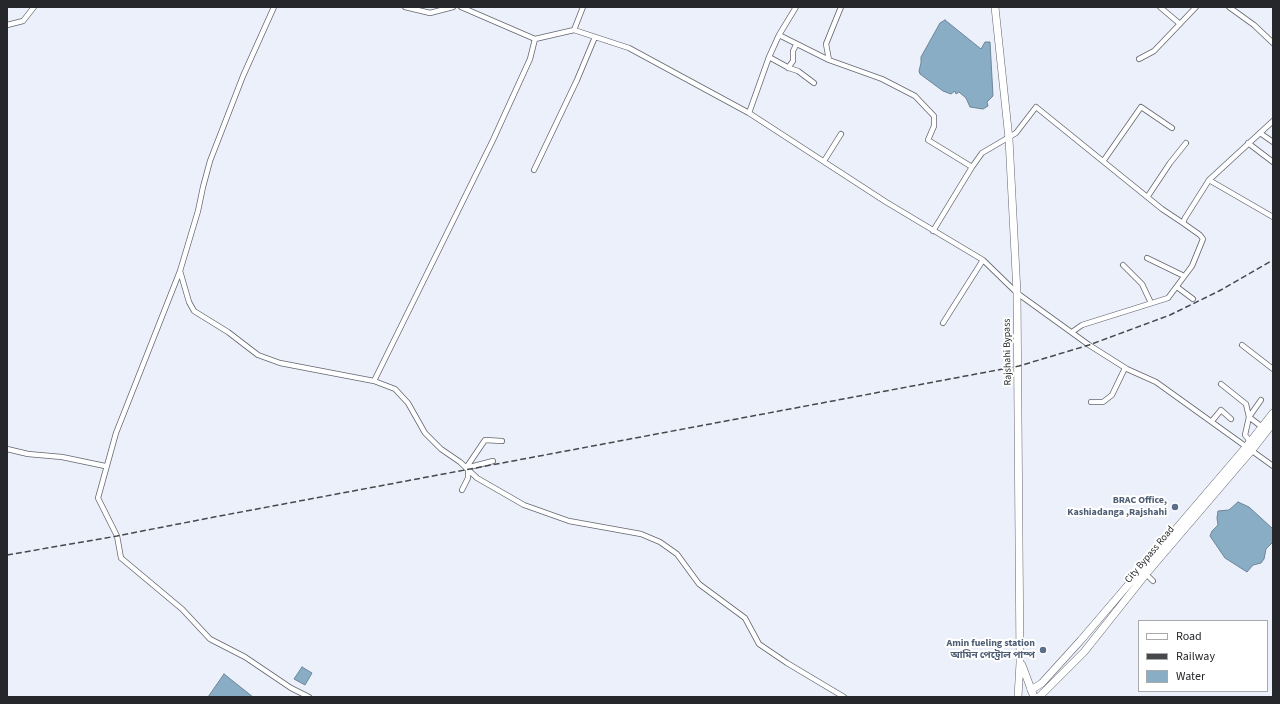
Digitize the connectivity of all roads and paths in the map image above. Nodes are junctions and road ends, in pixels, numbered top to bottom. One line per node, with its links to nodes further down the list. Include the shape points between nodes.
1 (34, 7): 14 (street, via 23,20)
2 (274, 7): 48 (street, via 243,76 210,161)
3 (405, 7): 4 (street, via 430,13)
4 (453, 7)
5 (461, 7): 18 (street)
6 (582, 7): 15 (street)
7 (796, 7): 16 (street)
8 (842, 7): 23 (street, via 826,44)
9 (995, 7): 31 (main road, Rajshahi Bypass)
10 (1160, 7): 13 (street)
11 (1196, 7): 13 (street)
12 (1229, 7): 19 (street)
13 (1180, 24): 22 (street, via 1154,51)
14 (7, 25)
15 (574, 30): 17 (street); 18 (street)
16 (778, 36): 20 (street); 21 (street)
17 (594, 37): 26 (street, via 629,48); 39 (street)
18 (535, 39): 59 (street, via 530,59 493,140)
19 (1273, 43)
20 (796, 45): 23 (street); 24 (street, via 793,61)
21 (769, 57): 24 (street); 26 (street)
22 (1139, 59)
23 (829, 60): 38 (street, via 882,79 915,96 934,116 934,126 928,140)
24 (788, 68): 25 (street, via 798,71)
25 (814, 83)
26 (749, 113): 36 (street)
27 (1273, 121): 29 (street)
28 (1172, 128): 35 (street, via 1141,107)
29 (1260, 133): 32 (street); 34 (street)
30 (841, 134): 36 (street)
31 (1009, 138): 35 (street, via 1036,107); 38 (street, via 982,154); 51 (main road, Rajshahi Bypass)
32 (1273, 142)
33 (1186, 143): 41 (street)
34 (1248, 143): 37 (street); 40 (street)
35 (1104, 160): 41 (street)
36 (824, 161): 44 (street)
37 (1273, 162)
38 (972, 167): 44 (street)
39 (534, 170)
40 (1209, 180): 42 (street); 43 (street)
41 (1148, 196): 43 (street)
42 (1273, 217)
43 (1183, 223): 49 (street, via 1203,239 1192,266)
44 (933, 231): 46 (street)
45 (1147, 258): 49 (street)
46 (982, 260): 51 (street); 54 (street)
47 (1123, 265): 53 (street, via 1142,284)
48 (180, 271): 59 (street, via 194,310 258,355 280,363); 73 (street)
49 (1184, 276): 50 (street)
50 (1177, 287): 52 (street); 53 (street, via 1168,298)
51 (1017, 292): 55 (street); 79 (main road, Rajshahi Bypass)
52 (1193, 299)
53 (1151, 303): 55 (street, via 1082,325)
54 (944, 323)
55 (1072, 332): 57 (street)
56 (1242, 345): 58 (street)
57 (1125, 368): 62 (street, via 1112,395 1103,402); 66 (street, via 1156,382)
58 (1273, 369)
59 (374, 381): 75 (street, via 395,389 408,404 425,433)
60 (1221, 384): 64 (street, via 1246,404)
61 (1262, 400): 64 (street)
62 (1091, 402)
63 (1273, 412): 68 (main road)
64 (1249, 418): 68 (street); 70 (street, via 1245,435 1249,440)
65 (1231, 419): 66 (street, via 1221,410)
66 (1212, 421): 70 (street)
67 (1273, 423): 70 (main road, City Bypass Road)
68 (1262, 427): 70 (main road)
69 (502, 441): 75 (street, via 485,440)
70 (1249, 448): 74 (street); 77 (main road, City Bypass Road); 81 (main road)
71 (7, 449): 73 (street)
72 (493, 461): 75 (street)
73 (105, 466): 82 (street, via 98,498 119,542 121,558 182,609 210,639 245,657)
74 (1273, 466)
75 (467, 469): 76 (street, via 468,478); 83 (street, via 477,478 524,505 569,521 641,534 660,542 677,554 699,584 745,618 759,644)
76 (462, 490)
77 (1146, 574): 78 (street); 84 (main road, City Bypass Road, via 1084,652)
78 (1152, 581)
79 (1020, 663): 80 (main road, Rajshahi Bypass); 81 (main road)
80 (1018, 694): 81 (main road)
81 (1032, 694)
82 (309, 697)
83 (844, 697)
84 (1039, 697)

